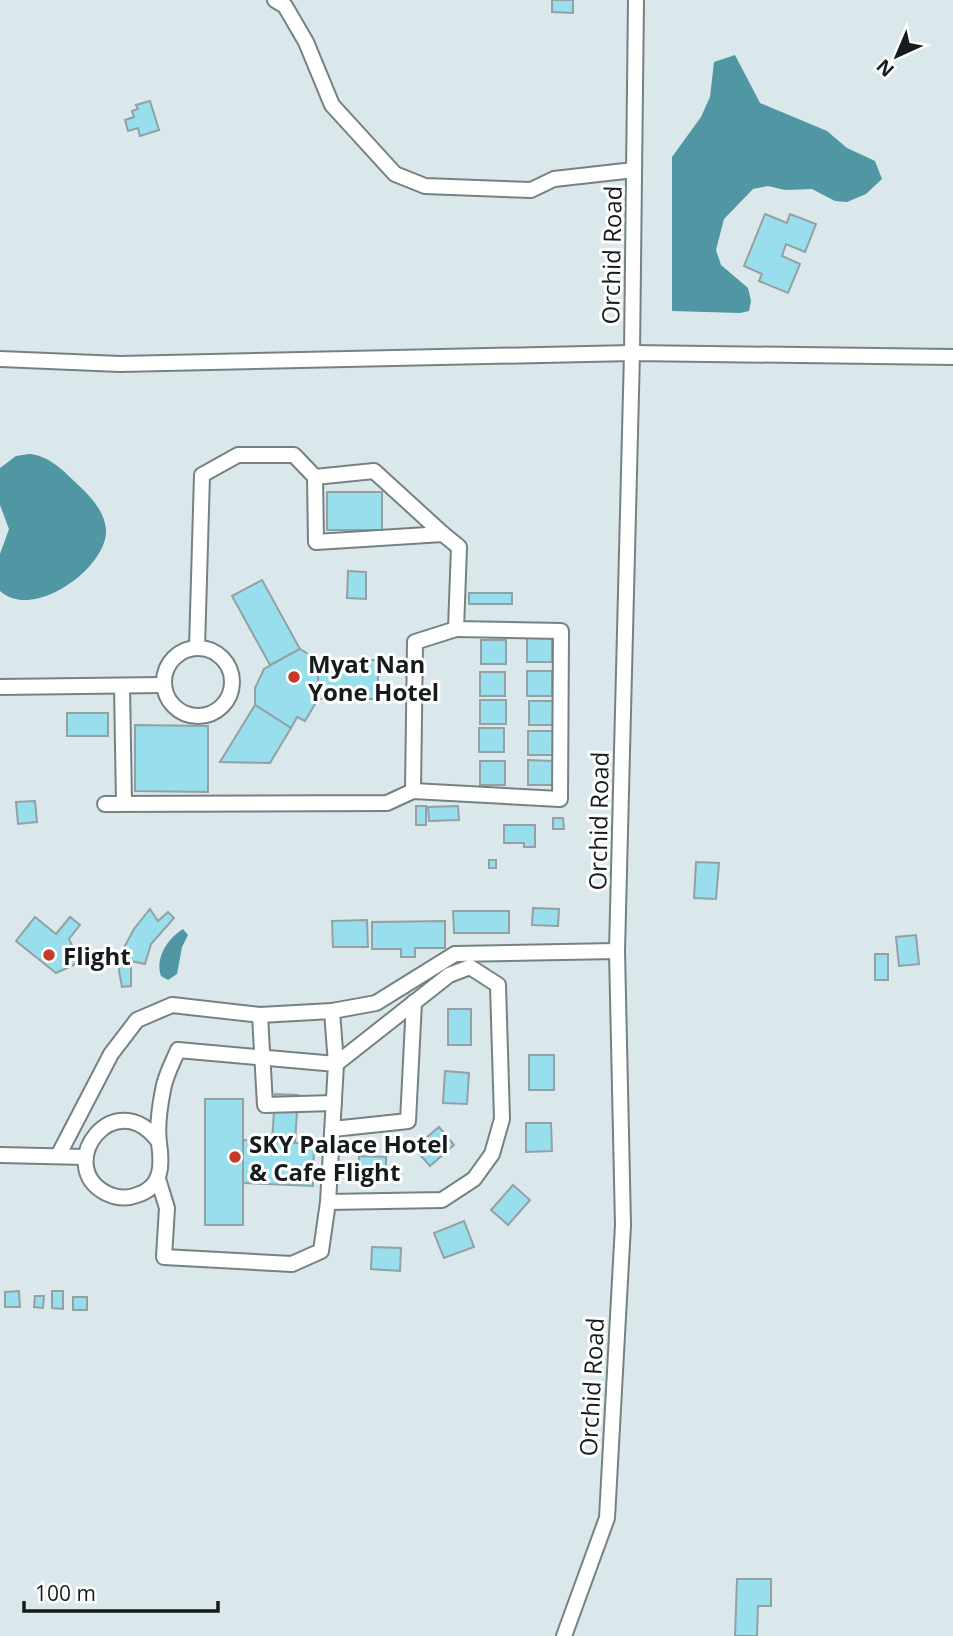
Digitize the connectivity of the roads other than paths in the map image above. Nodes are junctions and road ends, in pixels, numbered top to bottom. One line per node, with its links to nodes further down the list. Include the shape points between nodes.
1 (275, 0): 3 (street, via 285,6 306,42 332,105 395,174 425,186 531,190 554,179)
2 (636, 0): 3 (street, Orchid Road)
3 (634, 170): 4 (street, Orchid Road)
4 (632, 353): 5 (street); 6 (street, via 120,364); 17 (street, Orchid Road)
5 (953, 357)
6 (0, 359)
7 (315, 477): 8 (street, via 374,471); 8 (street, via 316,542); 10 (street, via 293,455 238,456 202,475)
8 (443, 534): 9 (street, via 459,547)
9 (456, 629): 14 (street, via 415,642); 14 (street, via 561,631 559,799)
10 (197, 648): 11 (street, via 176,655 168,664); 11 (street, via 218,655 231,673 229,696 223,705 204,716 192,716 173,706)
11 (163, 685): 12 (street)
12 (121, 686): 13 (street); 15 (street)
13 (0, 687)
14 (413, 791): 15 (street, via 387,803)
15 (124, 803): 16 (street)
16 (105, 804)
17 (617, 951): 19 (street, via 455,954 376,1003); 31 (street, Orchid Road, via 623,1225 607,1518)
18 (414, 1002): 22 (street); 24 (street, via 408,1121); 30 (street, via 449,975 470,967 498,985 502,1118 492,1154 474,1179 442,1200)
19 (332, 1011): 20 (street); 22 (street)
20 (260, 1014): 21 (street); 27 (street, via 172,1005 137,1020 111,1054)
21 (261, 1057): 22 (street); 23 (street, via 265,1105); 25 (street, via 178,1050 163,1088)
22 (336, 1065): 23 (street)
23 (334, 1103): 24 (street)
24 (332, 1129): 30 (street)
25 (159, 1142): 28 (street, via 141,1125 116,1121 95,1134); 29 (street)
26 (0, 1155): 27 (street)
27 (58, 1156): 28 (street)
28 (85, 1157): 29 (street, via 93,1181 113,1196 138,1195)
29 (158, 1179): 30 (street, via 167,1208 164,1257 292,1264 321,1251)
30 (328, 1202)
31 (564, 1636)

